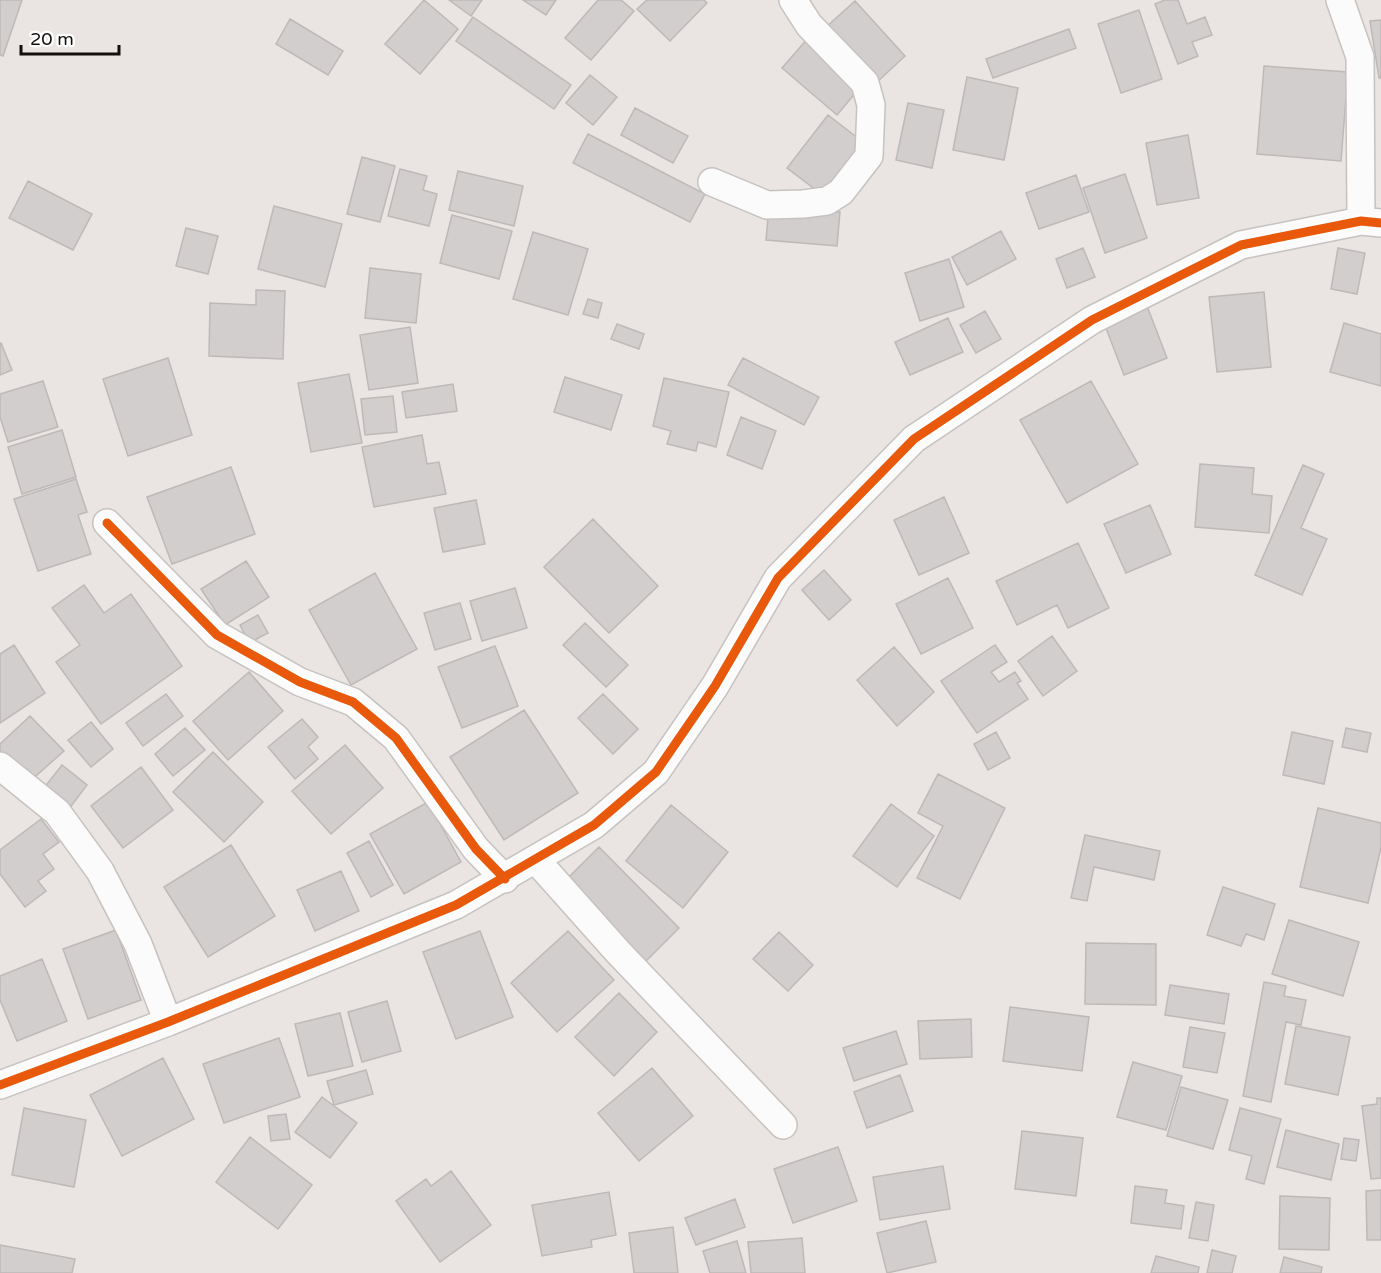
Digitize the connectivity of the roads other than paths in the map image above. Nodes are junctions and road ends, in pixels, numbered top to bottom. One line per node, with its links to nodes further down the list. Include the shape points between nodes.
1 (793, 0): 3 (street, via 809,26 865,83 871,105 869,156 841,192 827,201 767,205)
2 (1340, 0): 4 (street, via 1360,57)
3 (712, 182)
4 (1371, 222): 7 (street, via 1241,245 1092,320 914,439 778,578 715,686 656,772 594,825)
5 (106, 523): 8 (street, via 217,635 300,682 353,702 396,738 476,849)
6 (0, 766): 9 (street, via 57,812 100,871 138,944)
7 (536, 860): 8 (street); 11 (street)
8 (505, 879): 9 (street, via 456,905)
9 (168, 1022): 10 (street)
10 (0, 1085)
11 (783, 1125)

